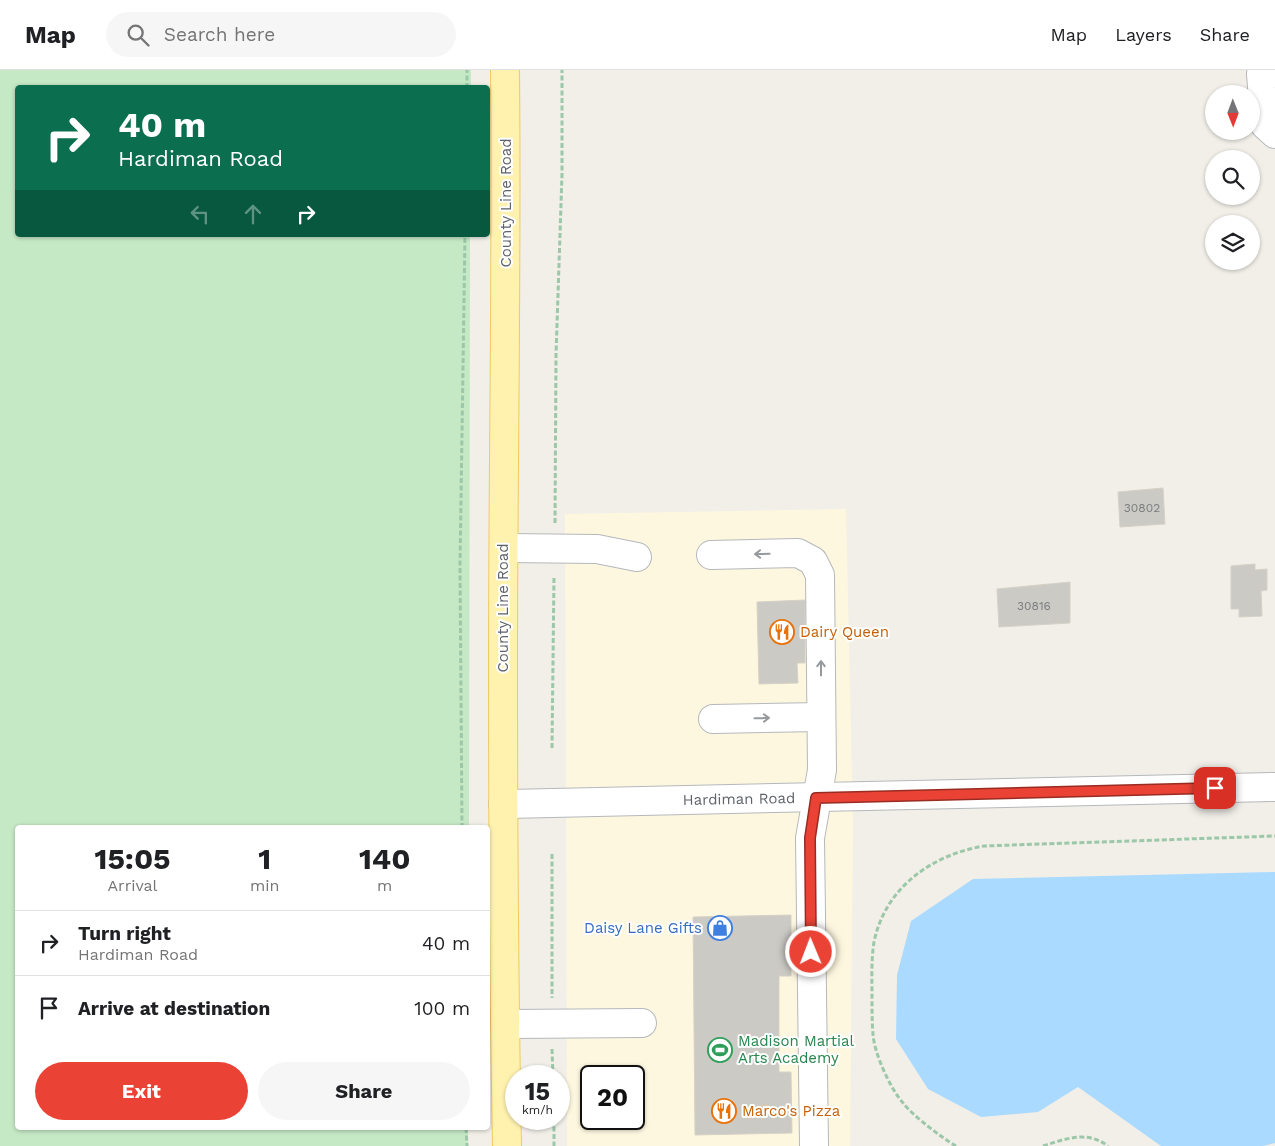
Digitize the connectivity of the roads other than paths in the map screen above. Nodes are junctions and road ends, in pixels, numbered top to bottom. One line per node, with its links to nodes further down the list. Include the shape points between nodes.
1 (506, 70): 4 (main road, County Line Road)
2 (1275, 73): 3 (street, via 1261,74 1265,125)
3 (1275, 134)
4 (504, 548): 6 (street, via 597,549); 11 (main road, County Line Road)
5 (711, 555): 7 (street, one-way to 5, via 820,575 813,560 798,553)
6 (637, 557)
7 (821, 717): 8 (street, one-way to 7); 10 (street, via 822,770)
8 (714, 719)
9 (1275, 787): 10 (street, Hardiman Road)
10 (816, 798): 11 (street, Hardiman Road); 15 (street, via 810,838)
11 (503, 804): 13 (main road, County Line Road)
12 (642, 1023): 13 (street)
13 (505, 1024): 14 (main road, County Line Road)
14 (508, 1146)
15 (814, 1146)

